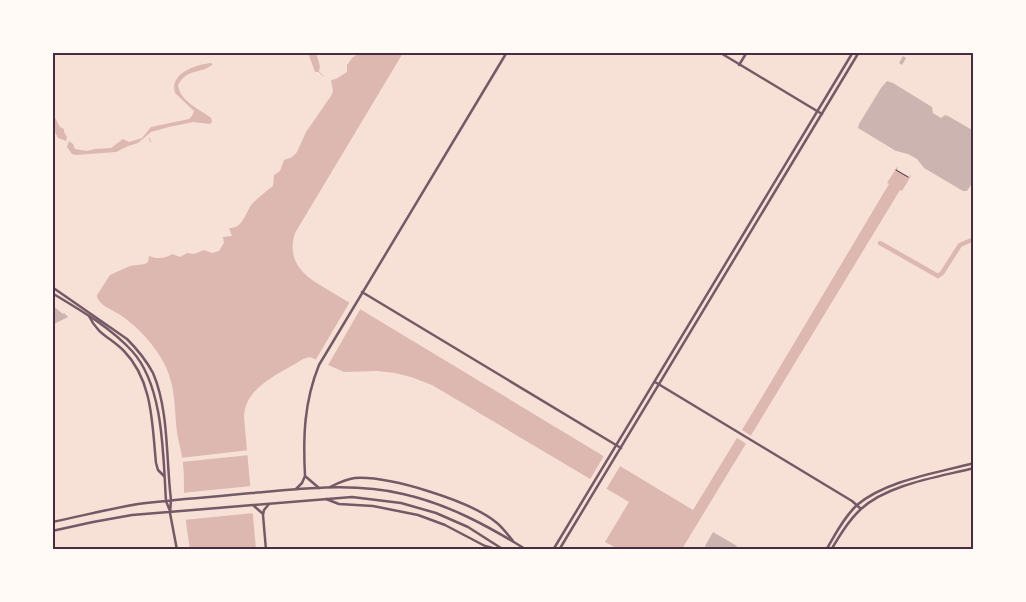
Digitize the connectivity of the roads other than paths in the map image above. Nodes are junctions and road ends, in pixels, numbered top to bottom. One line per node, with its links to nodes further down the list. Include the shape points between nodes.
1 (507, 52): 13 (street)
2 (719, 52): 8 (street)
3 (747, 52): 8 (street)
4 (853, 52): 9 (street)
5 (859, 52): 10 (street)
6 (970, 52): 7 (street)
7 (974, 55)
8 (739, 65): 9 (street)
9 (818, 112): 10 (street); 15 (street)
10 (822, 114): 16 (street)
11 (52, 287): 27 (street, via 112,327 137,349 153,374 162,404)
12 (52, 292): 14 (street)
13 (362, 292): 17 (street); 22 (street, via 319,365 309,395 305,418)
14 (89, 316): 21 (street, via 94,328 124,352 142,378 150,405 156,463); 21 (street, via 124,342 148,376 158,410)
15 (655, 382): 16 (street); 17 (street)
16 (659, 385): 18 (street); 30 (street)
17 (617, 446): 18 (street); 42 (street)
18 (621, 448): 43 (street)
19 (974, 463): 30 (street, via 894,484)
20 (974, 468): 32 (street, via 896,489)
21 (164, 476): 28 (street)
22 (305, 476): 24 (street); 25 (street)
23 (329, 487): 24 (street); 37 (street, via 380,489 422,498 456,510); 37 (street, via 356,478 424,490 459,502 496,522)
24 (319, 488): 25 (street)
25 (296, 489): 27 (street)
26 (324, 498): 29 (street); 40 (street, via 338,504 373,506 418,515 485,546); 40 (street, via 378,499 420,508 468,527)
27 (171, 500): 28 (street); 33 (street)
28 (166, 501): 33 (street); 35 (street)
29 (269, 504): 31 (street); 34 (street)
30 (857, 505): 32 (street); 44 (street)
31 (254, 506): 33 (street); 34 (street)
32 (861, 509): 45 (street)
33 (170, 513): 36 (street, via 119,517); 38 (street)
34 (263, 515): 39 (street)
35 (52, 522)
36 (52, 531)
37 (512, 541): 41 (street)
38 (177, 550)
39 (266, 550)
40 (502, 550)
41 (527, 550)
42 (554, 550)
43 (559, 550)
44 (826, 550)
45 (831, 550)

